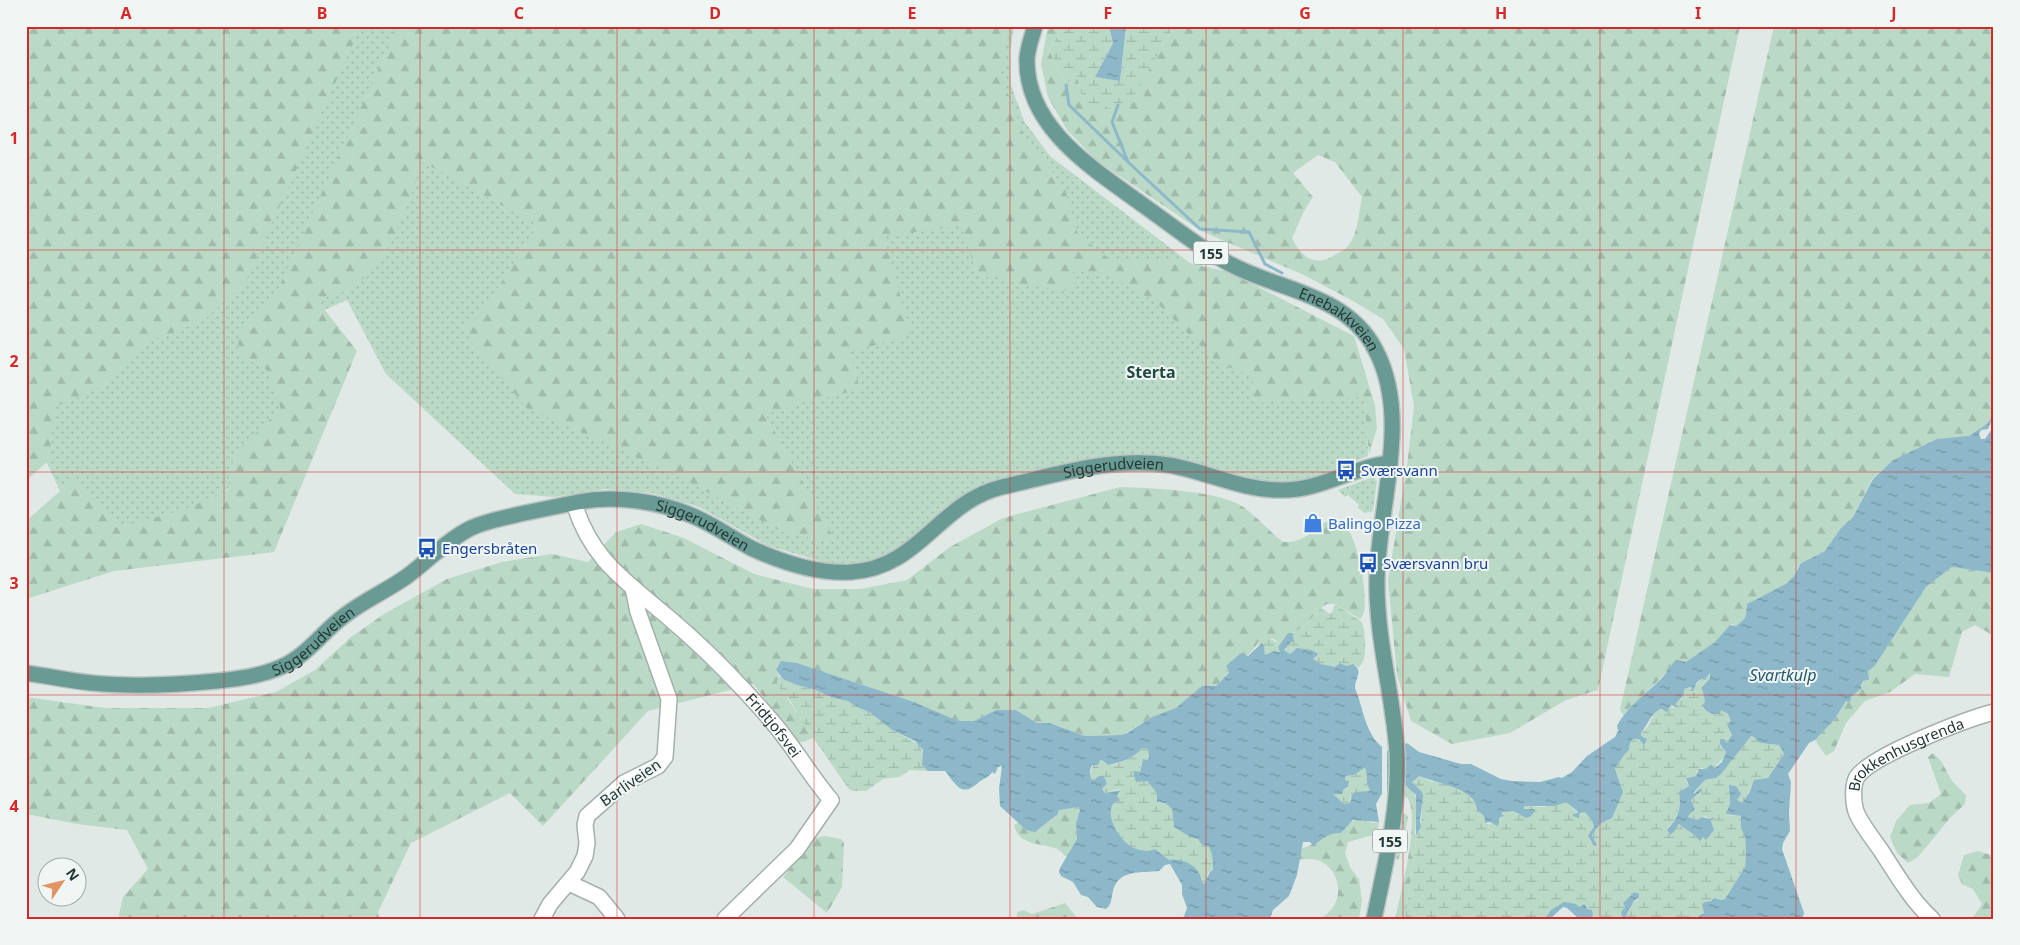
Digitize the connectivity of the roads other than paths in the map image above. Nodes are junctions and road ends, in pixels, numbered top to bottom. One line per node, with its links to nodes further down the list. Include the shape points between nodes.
1 (1035, 26): 2 (main road, Enebakkveien / 155, via 1027,54 1032,90 1048,123 1067,146 1207,251 1254,275 1323,301 1363,331 1381,361 1388,385)
2 (1390, 463): 3 (main road, Siggerudveien, via 1315,486 1284,490 1254,488 1163,464 1123,464 1086,469 978,494 964,502 902,555 875,568 853,572 818,569 773,557 692,516 660,506 612,499); 11 (main road, Enebakkveien / 155, via 1377,593 1397,758 1393,821)
3 (574, 503): 4 (street, Fridtjofsvei, via 582,529 594,548); 5 (main road, Siggerudveien, via 489,521 468,530 407,576 347,614 298,658 272,671 220,681 141,685 93,683)
4 (633, 588): 7 (street, Barliveien, via 668,699 665,758 658,766 624,783 587,816 585,856); 10 (street, Fridtjofsvei, via 696,642 743,689 783,735 830,800 797,849)
5 (26, 673)
6 (1994, 712): 12 (street, Brokkenhusgrenda, via 1891,754 1857,777 1854,788 1856,813 1907,889)
7 (569, 884): 8 (street, Barliveien, via 550,904); 9 (street, via 599,897)
8 (542, 919)
9 (617, 919)
10 (725, 919)
11 (1374, 919)
12 (1932, 919)

